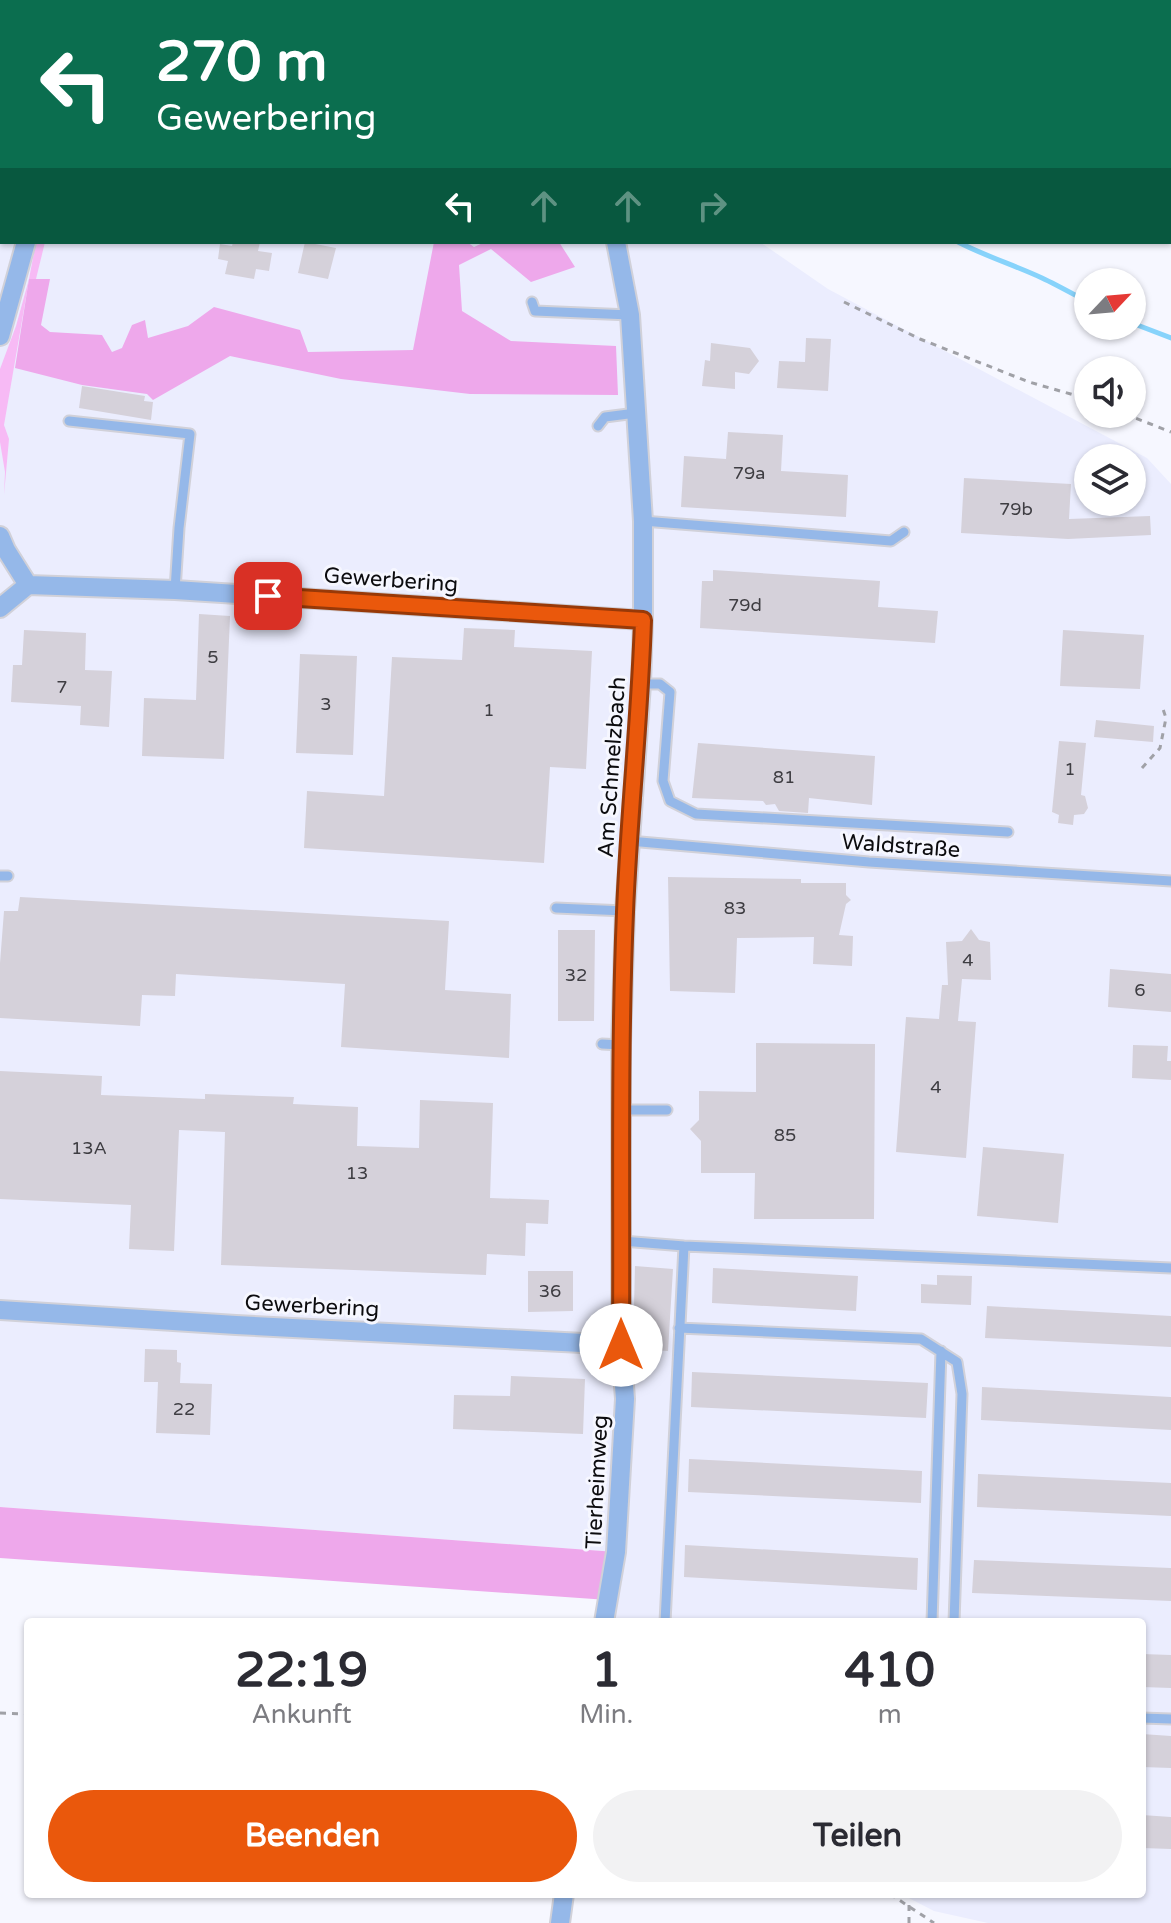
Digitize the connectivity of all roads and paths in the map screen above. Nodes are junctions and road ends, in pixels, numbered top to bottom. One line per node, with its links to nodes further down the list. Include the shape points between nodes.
1 (23, 244): 6 (street)
2 (616, 244): 5 (street, Am Schmelzbach)
3 (532, 302): 5 (lane, via 535,311)
4 (844, 302): 7 (path, via 920,339)
5 (630, 315): 8 (street, Am Schmelzbach)
6 (0, 336)
7 (1074, 395)
8 (636, 413): 11 (lane, via 605,417); 13 (street, Am Schmelzbach)
9 (69, 421): 17 (lane, via 190,434)
10 (1146, 422): 12 (path)
11 (598, 426)
12 (1171, 432)
13 (643, 521): 14 (lane, via 891,541); 19 (street, Am Schmelzbach)
14 (904, 532)
15 (0, 536): 16 (street)
16 (28, 585): 17 (street, Gewerbering); 18 (street)
17 (175, 590): 19 (street, Gewerbering)
18 (0, 608)
19 (643, 620): 20 (street, Am Schmelzbach)
20 (641, 684): 23 (lane, via 660,684 670,692 663,781 670,801 696,814); 24 (street, Am Schmelzbach)
21 (1162, 706): 22 (path, via 1166,718 1160,748)
22 (1142, 768)
23 (1008, 832)
24 (629, 841): 25 (lane, Waldstraße); 27 (street, Am Schmelzbach)
25 (1171, 881)
26 (556, 908): 27 (lane)
27 (625, 911): 28 (street, Am Schmelzbach, via 611,1045)
28 (621, 1110): 29 (lane); 30 (street, Am Schmelzbach)
29 (667, 1110)
30 (622, 1241): 31 (lane); 35 (street, Am Schmelzbach)
31 (684, 1246): 32 (lane); 34 (lane)
32 (1171, 1268)
33 (0, 1310): 35 (street, Gewerbering)
34 (679, 1328): 36 (lane, via 921,1339); 38 (lane)
35 (621, 1345): 37 (street, Tierheimweg, via 625,1399 619,1516)
36 (941, 1351): 39 (lane); 40 (lane, via 957,1362 962,1394)
37 (605, 1618)
38 (665, 1618)
39 (932, 1618)
40 (954, 1618)
41 (0, 1713): 42 (path)
42 (24, 1714)
43 (1146, 1718): 44 (lane)
44 (1171, 1719)
45 (563, 1898): 48 (street)
46 (897, 1898): 47 (path)
47 (909, 1905): 49 (path); 50 (path)
48 (560, 1923)
49 (909, 1923)
50 (934, 1923)

